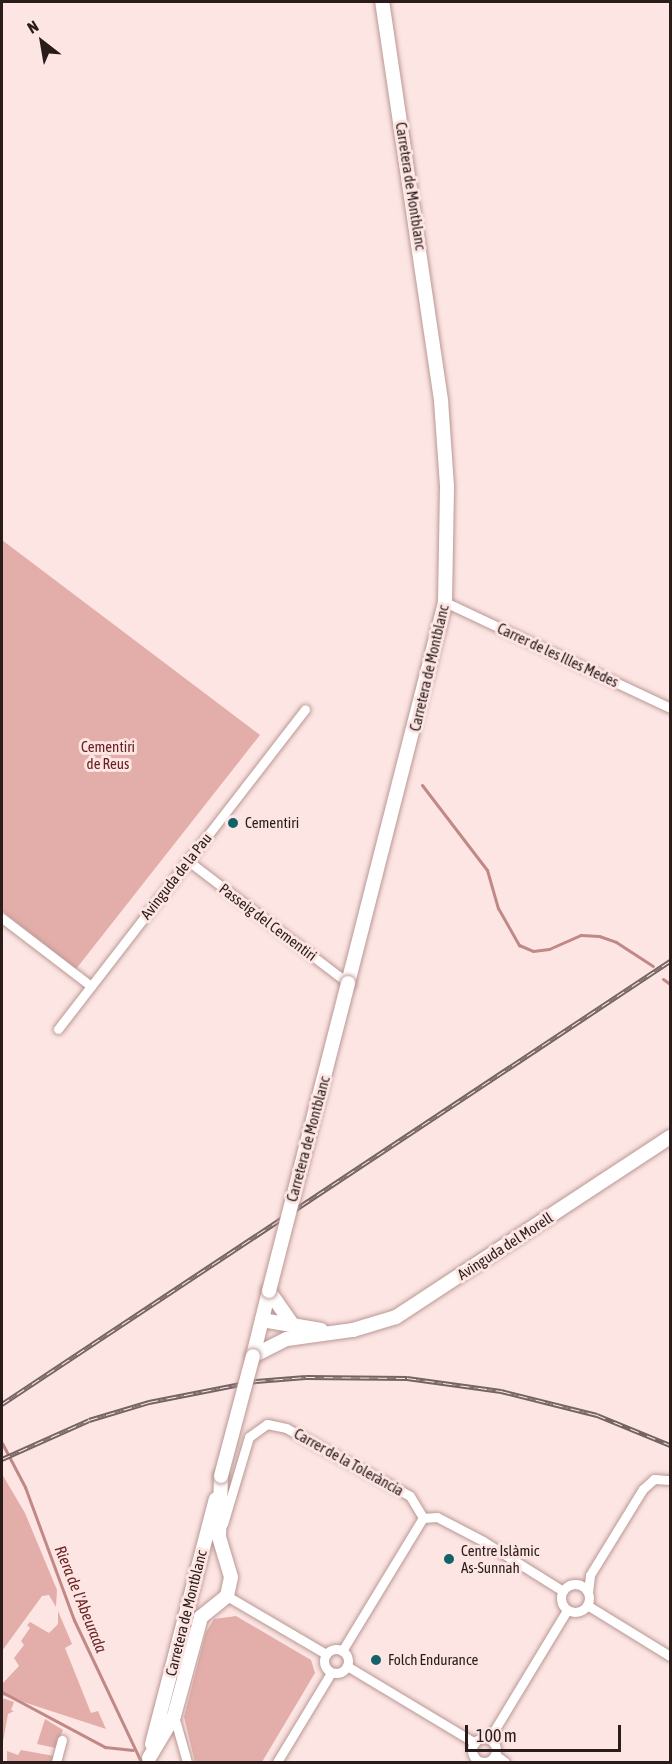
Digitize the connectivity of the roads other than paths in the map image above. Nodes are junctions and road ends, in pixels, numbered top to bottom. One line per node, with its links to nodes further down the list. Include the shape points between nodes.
1 (382, 2): 2 (street, Carretera de Montblanc, via 441,400 447,486)
2 (445, 602): 3 (street, Carrer de les Illes Medes); 7 (street, Carretera de Montblanc)
3 (670, 708)
4 (305, 709): 5 (street, Avinguda de la Pau)
5 (187, 860): 7 (street, Passeig del Cementiri); 8 (street, Avinguda de la Pau)
6 (2, 918): 8 (street)
7 (348, 983): 11 (street, Carretera de Montblanc, bridge)
8 (91, 986): 9 (street, Avinguda de la Pau)
9 (58, 1029)
10 (670, 1137): 14 (street, Avinguda del Morell, via 396,1317 375,1326)
11 (269, 1291): 12 (street, Carretera de Montblanc); 13 (street)
12 (261, 1322): 13 (street); 15 (street); 16 (street, Carretera de Montblanc)
13 (291, 1323): 14 (street)
14 (329, 1332): 15 (street, Avinguda del Morell)
15 (287, 1339): 16 (street, Avinguda del Morell)
16 (253, 1356): 17 (street, Carretera de Montblanc, bridge)
17 (221, 1476): 20 (street); 36 (street, Carretera de Montblanc)
18 (670, 1480): 22 (street, via 654,1479 643,1489 590,1575)
19 (423, 1518): 20 (street, Carrer de la Tolerància, via 410,1496 286,1428 267,1424 249,1437); 21 (street, via 437,1518 483,1541); 26 (street)
20 (219, 1537): 23 (street, via 231,1577)
21 (563, 1591): 22 (street, via 576,1584); 25 (street, via 561,1601)
22 (588, 1592): 24 (street)
23 (227, 1596): 27 (street); 31 (street, via 201,1617)
24 (587, 1605): 25 (street, via 578,1612); 28 (street)
25 (567, 1610): 32 (street)
26 (342, 1651): 27 (street, via 335,1649); 29 (street, via 348,1658)
27 (326, 1654): 30 (street, via 325,1666)
28 (670, 1656)
29 (347, 1666): 30 (street, via 342,1672); 34 (street)
30 (331, 1673): 39 (street)
31 (174, 1716): 36 (street); 38 (street)
32 (489, 1739): 34 (street); 35 (street, via 495,1744)
33 (62, 1740): 37 (street)
34 (475, 1743): 40 (street, via 473,1754)
35 (495, 1755): 40 (street); 41 (street)
36 (148, 1760)
37 (56, 1762)
38 (187, 1762)
39 (277, 1762)
40 (481, 1762)
41 (505, 1762)

